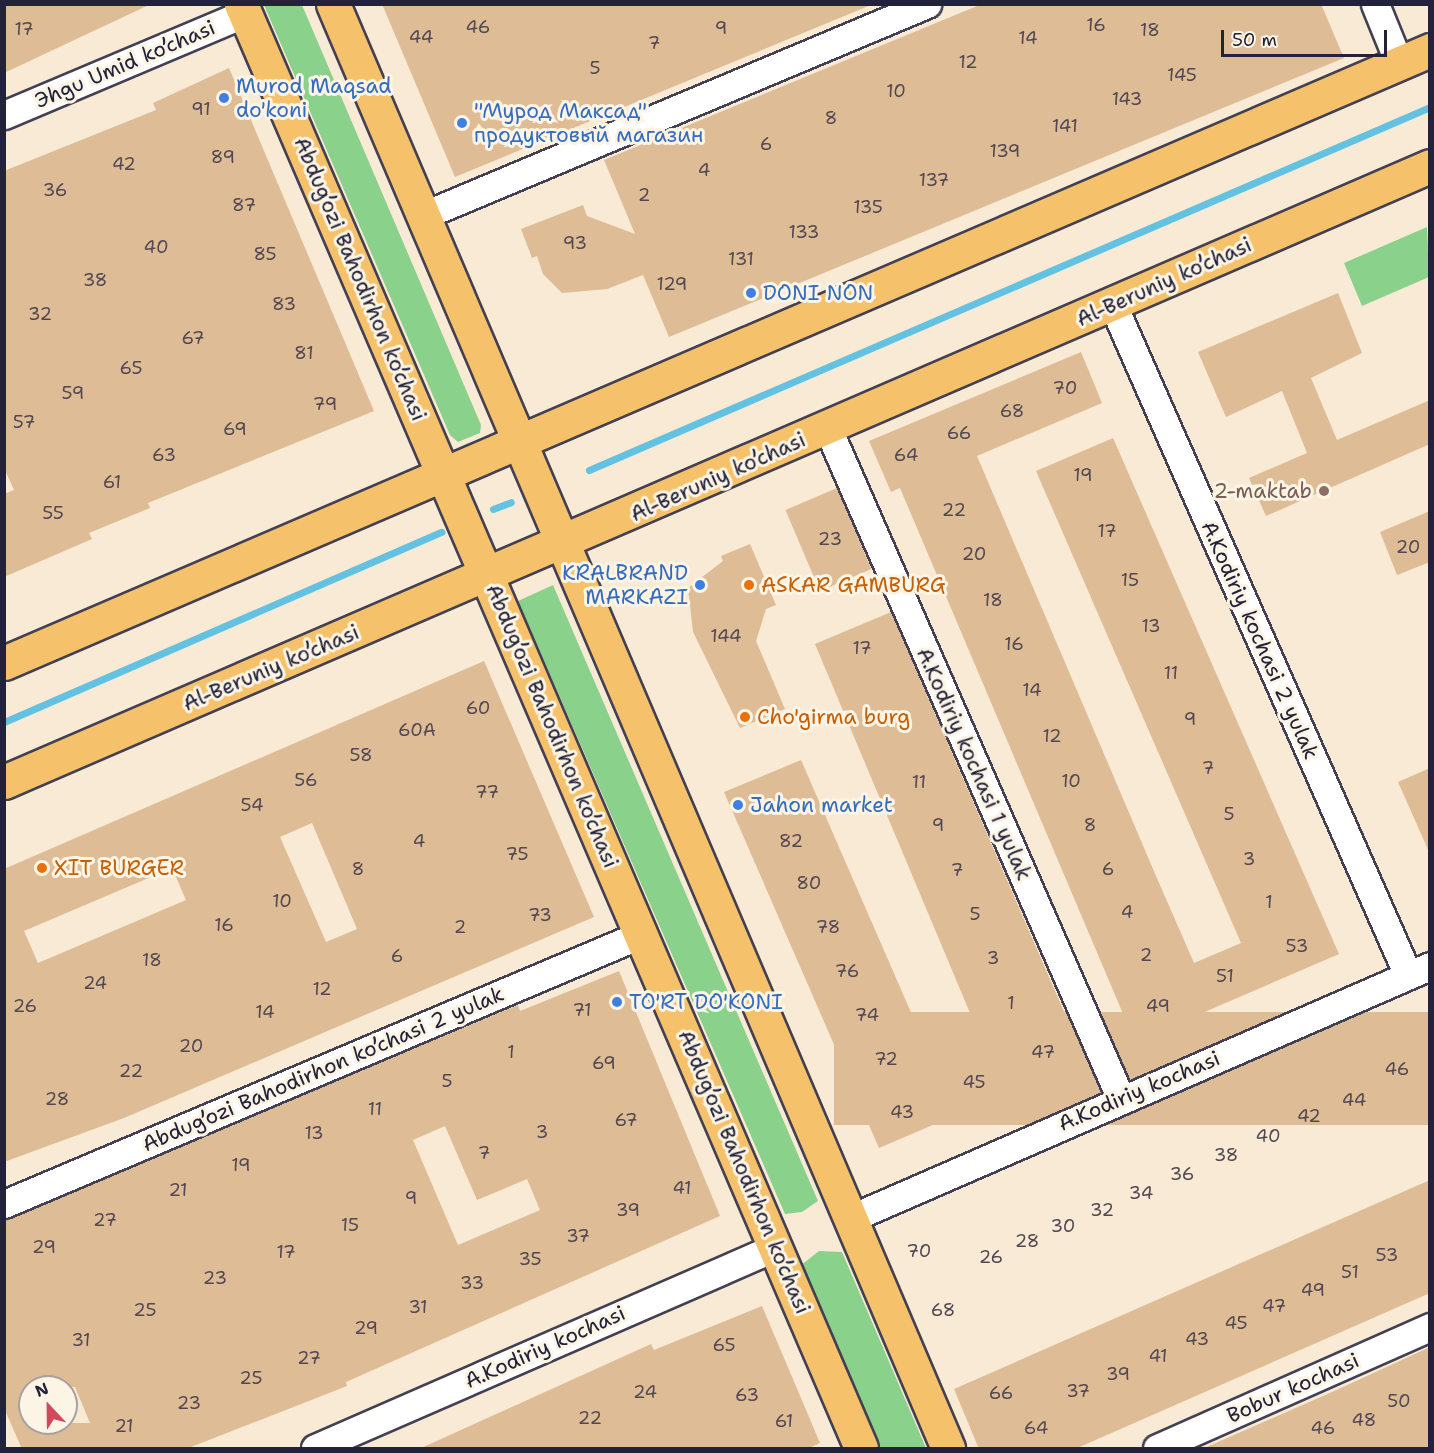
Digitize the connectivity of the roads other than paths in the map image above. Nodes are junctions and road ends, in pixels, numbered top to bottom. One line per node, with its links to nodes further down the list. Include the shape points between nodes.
1 (333, 4): 9 (main road)
2 (927, 4): 9 (street)
3 (1375, 4): 6 (street)
4 (243, 9): 7 (street, Эhgu Umid ko’chasi); 13 (main road, Abdug’ozi Bahodirhon ko’chasi)
5 (1430, 50): 6 (main road)
6 (1399, 63): 12 (main road)
7 (4, 115)
8 (1430, 166): 10 (main road, Al-Beruniy ko’chasi)
9 (422, 216): 12 (main road)
10 (1113, 305): 11 (main road, Al-Beruniy ko’chasi); 19 (street, A.Kodiriy kochasi 2 yulak)
11 (828, 429): 14 (main road, Al-Beruniy ko’chasi); 20 (street, A.Kodiriy kochasi 1 yulak)
12 (520, 444): 13 (main road); 14 (main road)
13 (445, 477): 15 (main road, Abdug’ozi Bahodirhon ko’chasi); 16 (main road)
14 (565, 544): 15 (main road, Al-Beruniy ko’chasi); 22 (main road)
15 (488, 576): 17 (main road, Al-Beruniy ko’chasi); 18 (main road, Abdug’ozi Bahodirhon ko’chasi)
16 (4, 663)
17 (4, 782)
18 (642, 933): 21 (street, Abdug’ozi Bahodirhon ko’chasi 2 yulak); 23 (main road, Abdug’ozi Bahodirhon ko’chasi)
19 (1419, 971): 20 (street, A.Kodiriy kochasi)
20 (1121, 1099): 22 (street, A.Kodiriy kochasi)
21 (4, 1204)
22 (849, 1219): 27 (main road)
23 (776, 1247): 25 (street, A.Kodiriy kochasi); 26 (main road, Abdug’ozi Bahodirhon ko’chasi)
24 (1430, 1327): 28 (street, Bobur kochasi)
25 (315, 1449)
26 (861, 1449)
27 (948, 1449)
28 (1157, 1449)

